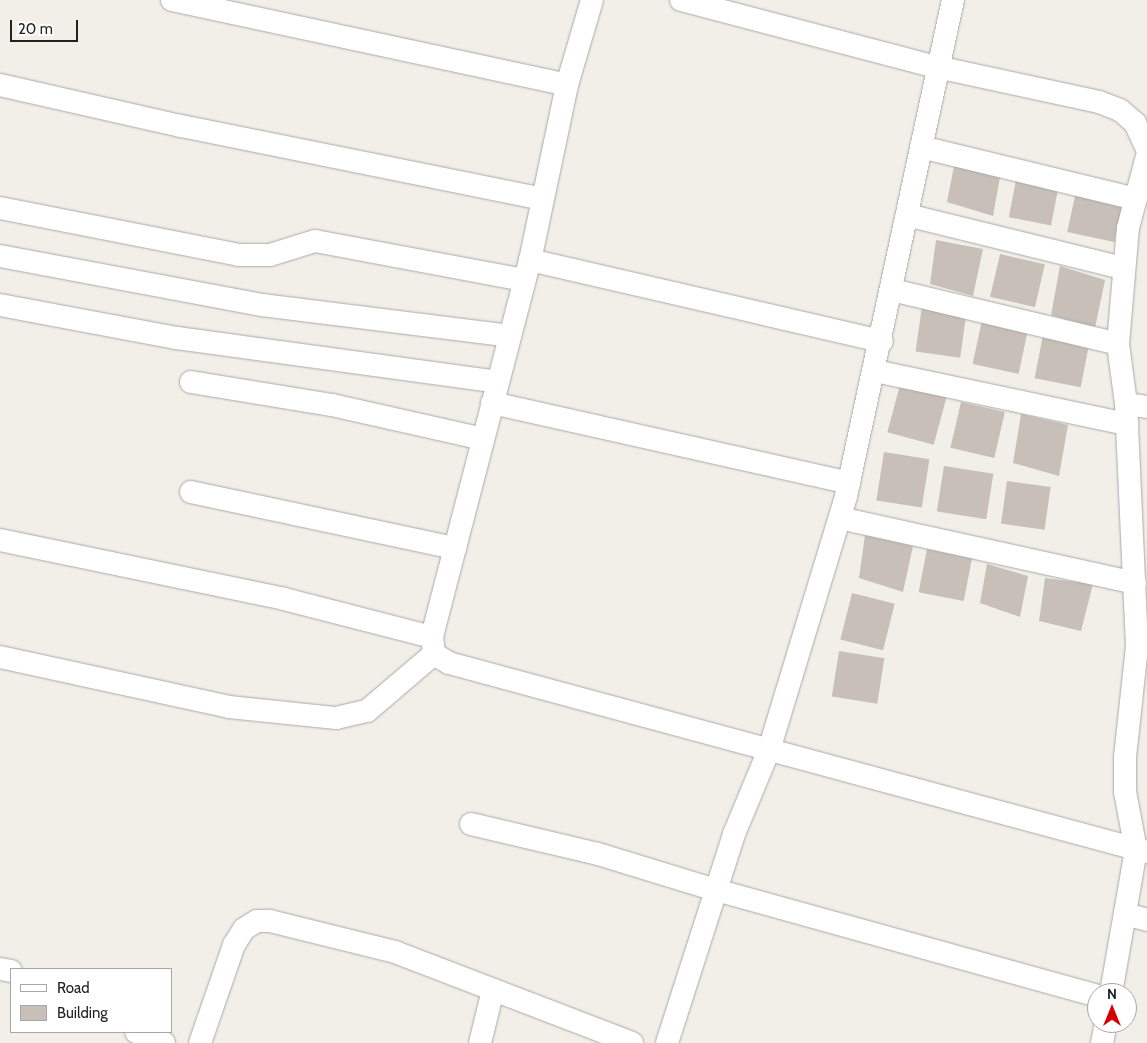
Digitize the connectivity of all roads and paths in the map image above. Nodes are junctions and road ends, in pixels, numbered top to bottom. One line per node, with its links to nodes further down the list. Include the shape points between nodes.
1 (172, 0): 7 (street)
2 (592, 0): 7 (street)
3 (681, 0): 5 (street)
4 (952, 0): 5 (street)
5 (937, 67): 8 (street); 9 (street, via 1054,90 1120,110 1135,123)
6 (0, 85): 11 (street, via 181,126)
7 (567, 85): 11 (street)
8 (921, 147): 12 (street); 14 (street)
9 (1147, 149)
10 (1147, 156): 12 (street)
11 (543, 199): 17 (street)
12 (1136, 199): 16 (street)
13 (0, 208): 17 (street, via 239,255 270,255 314,241)
14 (907, 215): 16 (street); 18 (street)
15 (0, 256): 20 (street, via 262,305)
16 (1123, 268): 22 (street)
17 (527, 270): 20 (street); 21 (street)
18 (892, 290): 21 (street); 22 (street)
19 (0, 305): 25 (street, via 178,338)
20 (510, 336): 25 (street)
21 (882, 341): 23 (street)
22 (1118, 344): 27 (street)
23 (875, 372): 27 (street); 29 (street)
24 (191, 382): 28 (street, via 332,405)
25 (498, 382): 26 (street)
26 (492, 403): 28 (street); 29 (street)
27 (1134, 412): 34 (street)
28 (483, 439): 33 (street)
29 (849, 483): 31 (street)
30 (191, 492): 33 (street)
31 (840, 518): 34 (street); 37 (street)
32 (0, 540): 35 (street, via 284,598)
33 (455, 548): 35 (street)
34 (1135, 583): 39 (street, via 1137,646 1125,792)
35 (433, 646): 36 (street, via 367,712 336,718 229,707); 37 (street, via 449,663)
36 (0, 657)
37 (769, 750): 39 (street); 40 (street, via 734,834)
38 (471, 824): 40 (street, via 598,854)
39 (1141, 851): 41 (street)
40 (716, 890): 45 (street); 51 (street)
41 (1125, 914): 42 (street); 43 (street)
42 (1147, 920)
43 (1113, 983)
44 (493, 990): 48 (street, via 395,952 270,921 257,921 244,929 234,945); 49 (street); 50 (street)
45 (1087, 993)
46 (139, 1033): 47 (street)
47 (164, 1043)
48 (200, 1043)
49 (480, 1043)
50 (632, 1043)
51 (666, 1043)

